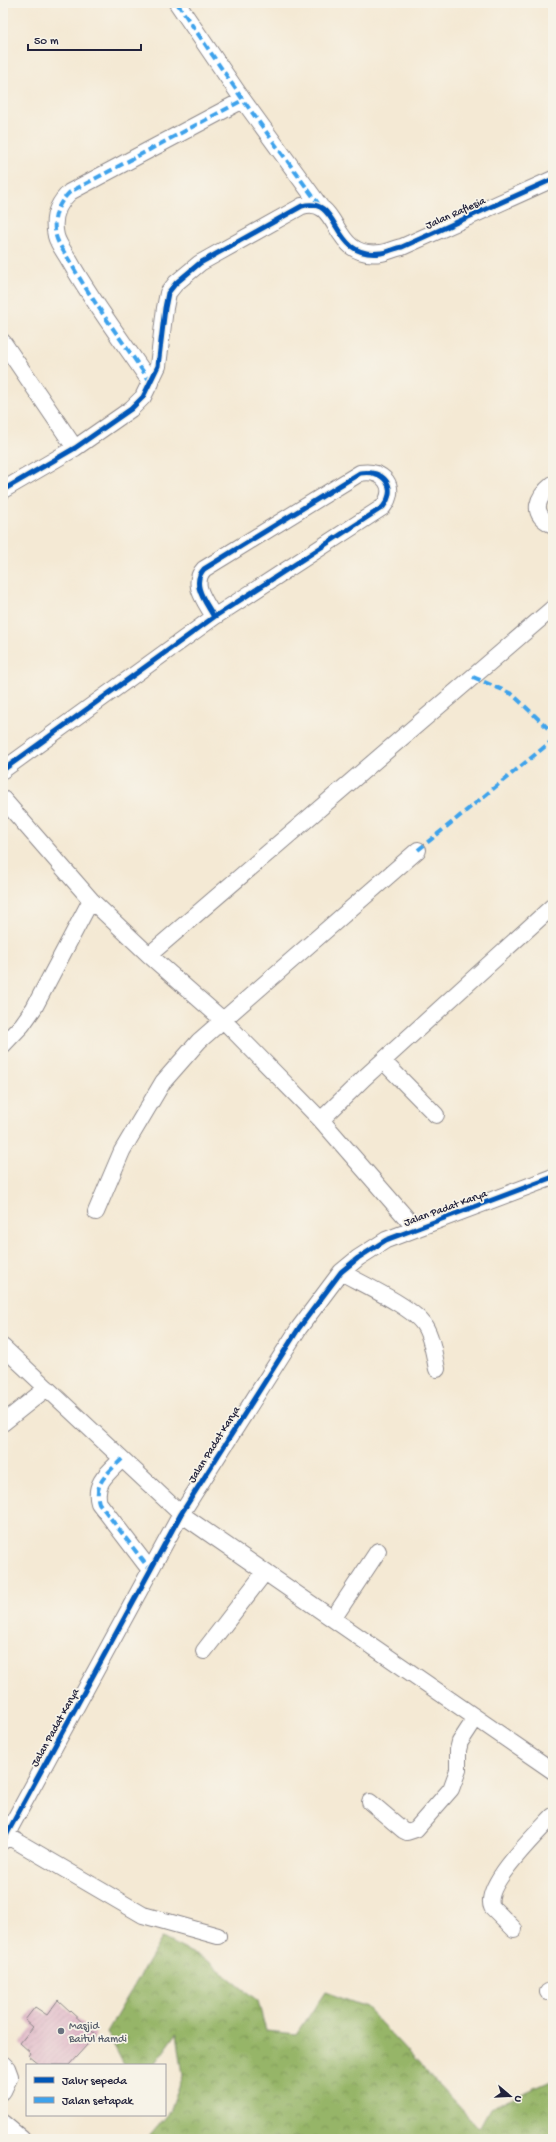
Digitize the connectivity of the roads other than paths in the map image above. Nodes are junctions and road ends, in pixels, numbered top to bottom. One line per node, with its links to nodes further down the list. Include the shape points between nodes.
1 (177, 3): 2 (street)
2 (243, 100): 4 (street); 6 (street, via 70,192 61,200 57,210 54,224 56,238)
3 (553, 179): 4 (street, Jalan Raflesia, via 381,253 362,251 352,246 342,238 327,211)
4 (320, 206): 6 (street, via 312,203 302,206 200,263 176,283 168,293 158,366)
5 (3, 342): 7 (street)
6 (151, 383): 7 (street, via 143,398 131,409)
7 (75, 448): 9 (street)
8 (553, 484): 10 (street, via 542,492 538,506 541,519)
9 (3, 490)
10 (553, 525)
11 (553, 608): 18 (street)
12 (214, 617): 12 (street, via 383,507 388,501 388,482 382,476 360,473 204,569 198,577 198,586); 13 (street)
13 (3, 770)
14 (3, 799): 16 (street)
15 (418, 850): 19 (street)
16 (91, 900): 18 (street); 20 (street, via 34,1008)
17 (553, 906): 21 (street)
18 (149, 955): 19 (street)
19 (224, 1021): 23 (street); 25 (street, via 198,1041 163,1082 122,1151)
20 (3, 1045)
21 (383, 1061): 22 (street); 23 (street)
22 (436, 1115)
23 (321, 1120): 26 (street)
24 (553, 1177): 26 (street, Jalan Padat Karya)
25 (96, 1212)
26 (414, 1228): 27 (street, Jalan Padat Karya, via 386,1240)
27 (341, 1272): 29 (street, via 397,1304 424,1323); 33 (street, Jalan Padat Karya, via 298,1328)
28 (3, 1346): 30 (street)
29 (437, 1369)
30 (47, 1388): 31 (street); 32 (street)
31 (3, 1423)
32 (122, 1459): 33 (street); 35 (street, via 100,1481 97,1496 99,1503)
33 (181, 1514): 35 (street, Jalan Padat Karya); 36 (street)
34 (378, 1551): 37 (street)
35 (150, 1570): 43 (street, Jalan Padat Karya)
36 (265, 1572): 37 (street); 38 (street)
37 (333, 1619): 39 (street)
38 (204, 1652)
39 (475, 1718): 40 (street); 41 (street, via 460,1742 458,1770 451,1789 416,1829 407,1832 403,1830)
40 (553, 1771)
41 (370, 1802)
42 (553, 1816): 44 (street, via 499,1878 491,1893 492,1907)
43 (4, 1838): 45 (street, via 143,1915)
44 (514, 1929)
45 (218, 1936)
46 (3, 2064): 47 (street, via 10,2076)
47 (3, 2091)
48 (3, 2123): 49 (street)
49 (22, 2139)

